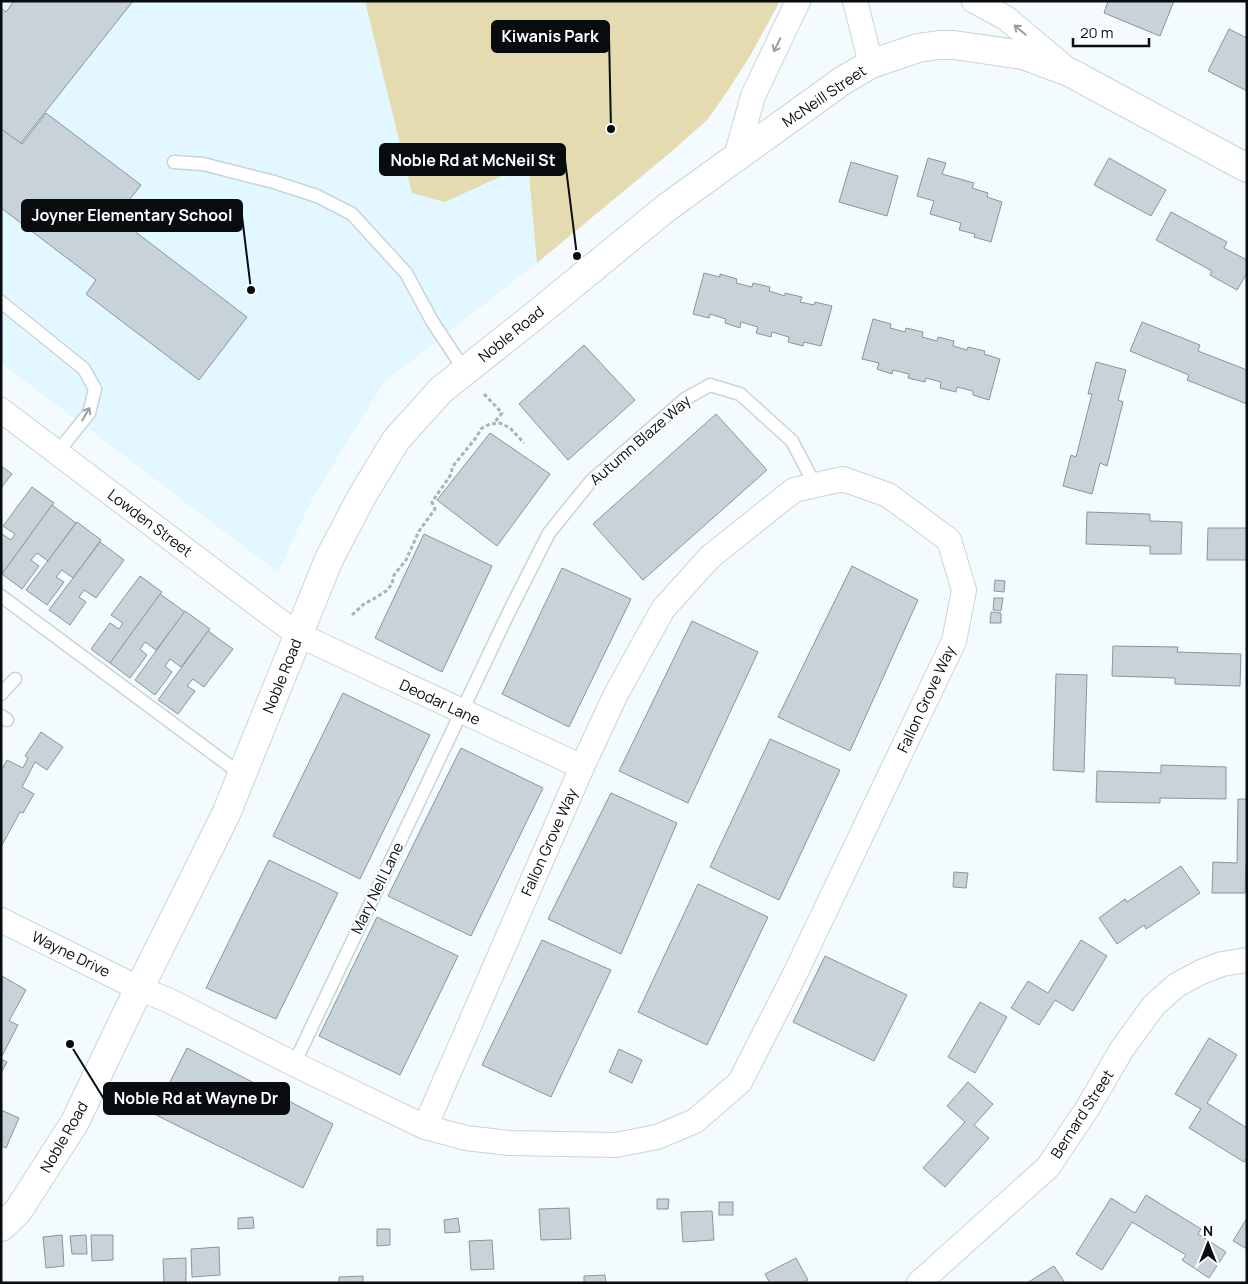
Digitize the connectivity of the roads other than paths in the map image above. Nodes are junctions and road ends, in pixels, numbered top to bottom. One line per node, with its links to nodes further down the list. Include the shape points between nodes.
1 (798, 1): 6 (street, one-way to 6, via 753,96)
2 (855, 1): 4 (street)
3 (974, 1): 5 (street, one-way to 3, via 1006,18)
4 (871, 64): 5 (street, McNeill Street, via 918,48 954,45 1022,56); 6 (street, McNeill Street)
5 (1071, 73): 8 (street, McNeill Street)
6 (736, 157): 9 (street, McNeill Street)
7 (174, 162): 11 (lane, via 203,164 274,182 317,196 352,214 406,273)
8 (1247, 168)
9 (666, 208): 11 (street, Noble Road)
10 (1, 302): 13 (lane, one-way to 10, via 89,413 95,389 84,369)
11 (465, 371): 16 (street, Noble Road, via 441,390 396,440 329,559)
12 (1, 410): 13 (street, Lowden Street)
13 (57, 453): 16 (street, Lowden Street)
14 (816, 485): 19 (lane, Autumn Blaze Way, via 792,441 740,394 710,386 685,399 591,481 549,533); 20 (street, Fallon Grove Way, via 794,490 710,558 662,609 616,694); 26 (street, Fallon Grove Way, via 843,479 888,495 949,540 964,590 954,640 740,1082 695,1121 657,1137 616,1145 510,1143 466,1138)
15 (1, 596): 21 (lane)
16 (299, 634): 19 (street, Deodar Lane); 21 (street, Noble Road)
17 (15, 679): 18 (lane)
18 (1, 694)
19 (461, 712): 20 (street, Deodar Lane); 25 (lane, Mary Nell Lane)
20 (582, 767): 26 (street, Fallon Grove Way)
21 (242, 775): 24 (street, Noble Road)
22 (1, 920): 24 (street, Wayne Drive)
23 (1247, 960): 28 (street, Bernard Street, via 1222,964 1202,972 1176,985 1154,1005 1122,1049 1048,1167)
24 (140, 989): 25 (street, Fallon Grove Way); 27 (street, Noble Road, via 75,1122 18,1211)
25 (294, 1064): 26 (street, Fallon Grove Way)
26 (425, 1127)
27 (1, 1227)
28 (919, 1283)

